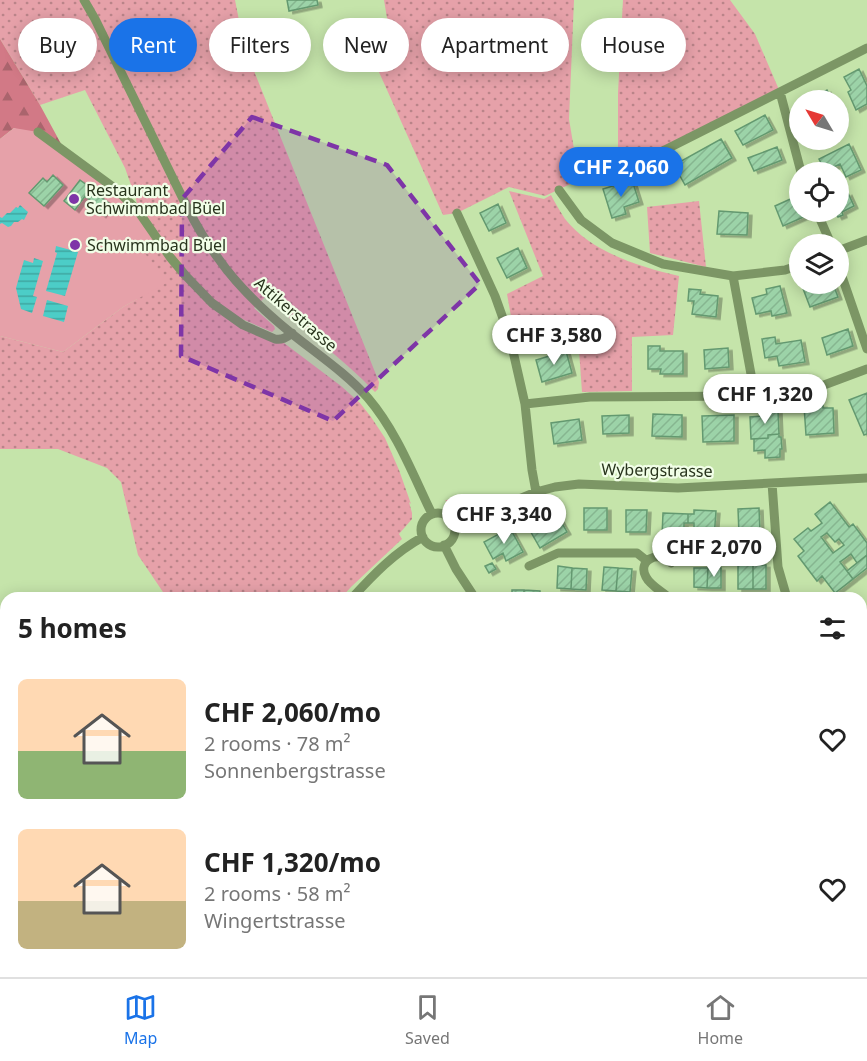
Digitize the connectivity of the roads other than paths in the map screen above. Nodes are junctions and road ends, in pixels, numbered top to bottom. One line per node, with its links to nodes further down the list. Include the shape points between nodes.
1 (84, 0): 14 (street, Attikerstrasse, via 202,235 239,285)
2 (867, 48): 3 (street)
3 (780, 92): 5 (street); 6 (street)
4 (38, 132): 14 (street, via 117,190 138,211 185,275 221,310 275,339)
5 (798, 162)
6 (637, 164)
7 (559, 190): 12 (street, via 581,220 612,243 663,264)
8 (457, 213): 18 (street, via 510,338)
9 (867, 240): 10 (street)
10 (849, 247)
11 (789, 269): 12 (street)
12 (733, 276): 17 (street)
13 (848, 294): 15 (street)
14 (292, 333): 22 (street, Attikerstrasse, via 340,371 377,410 395,437)
15 (867, 349)
16 (867, 369): 17 (street, via 816,388)
17 (755, 396): 18 (street, via 590,397)
18 (525, 404): 21 (street)
19 (867, 478): 20 (street, Wybergstrasse)
20 (772, 483): 21 (street, Wybergstrasse, via 678,488 579,484); 32 (street, via 778,567)
21 (536, 492): 23 (street, Wybergstrasse)
22 (432, 514): 23 (street, via 448,516); 24 (street, via 422,524)
23 (454, 526): 25 (street, via 453,537)
24 (423, 537): 25 (street, via 430,544); 29 (street)
25 (444, 545): 30 (street)
26 (647, 561): 27 (street, via 659,556); 28 (street, via 636,553 558,553); 31 (street, via 647,579)
27 (670, 563)
28 (529, 566)
29 (358, 592)
30 (471, 592)
31 (662, 592)
32 (785, 592)

